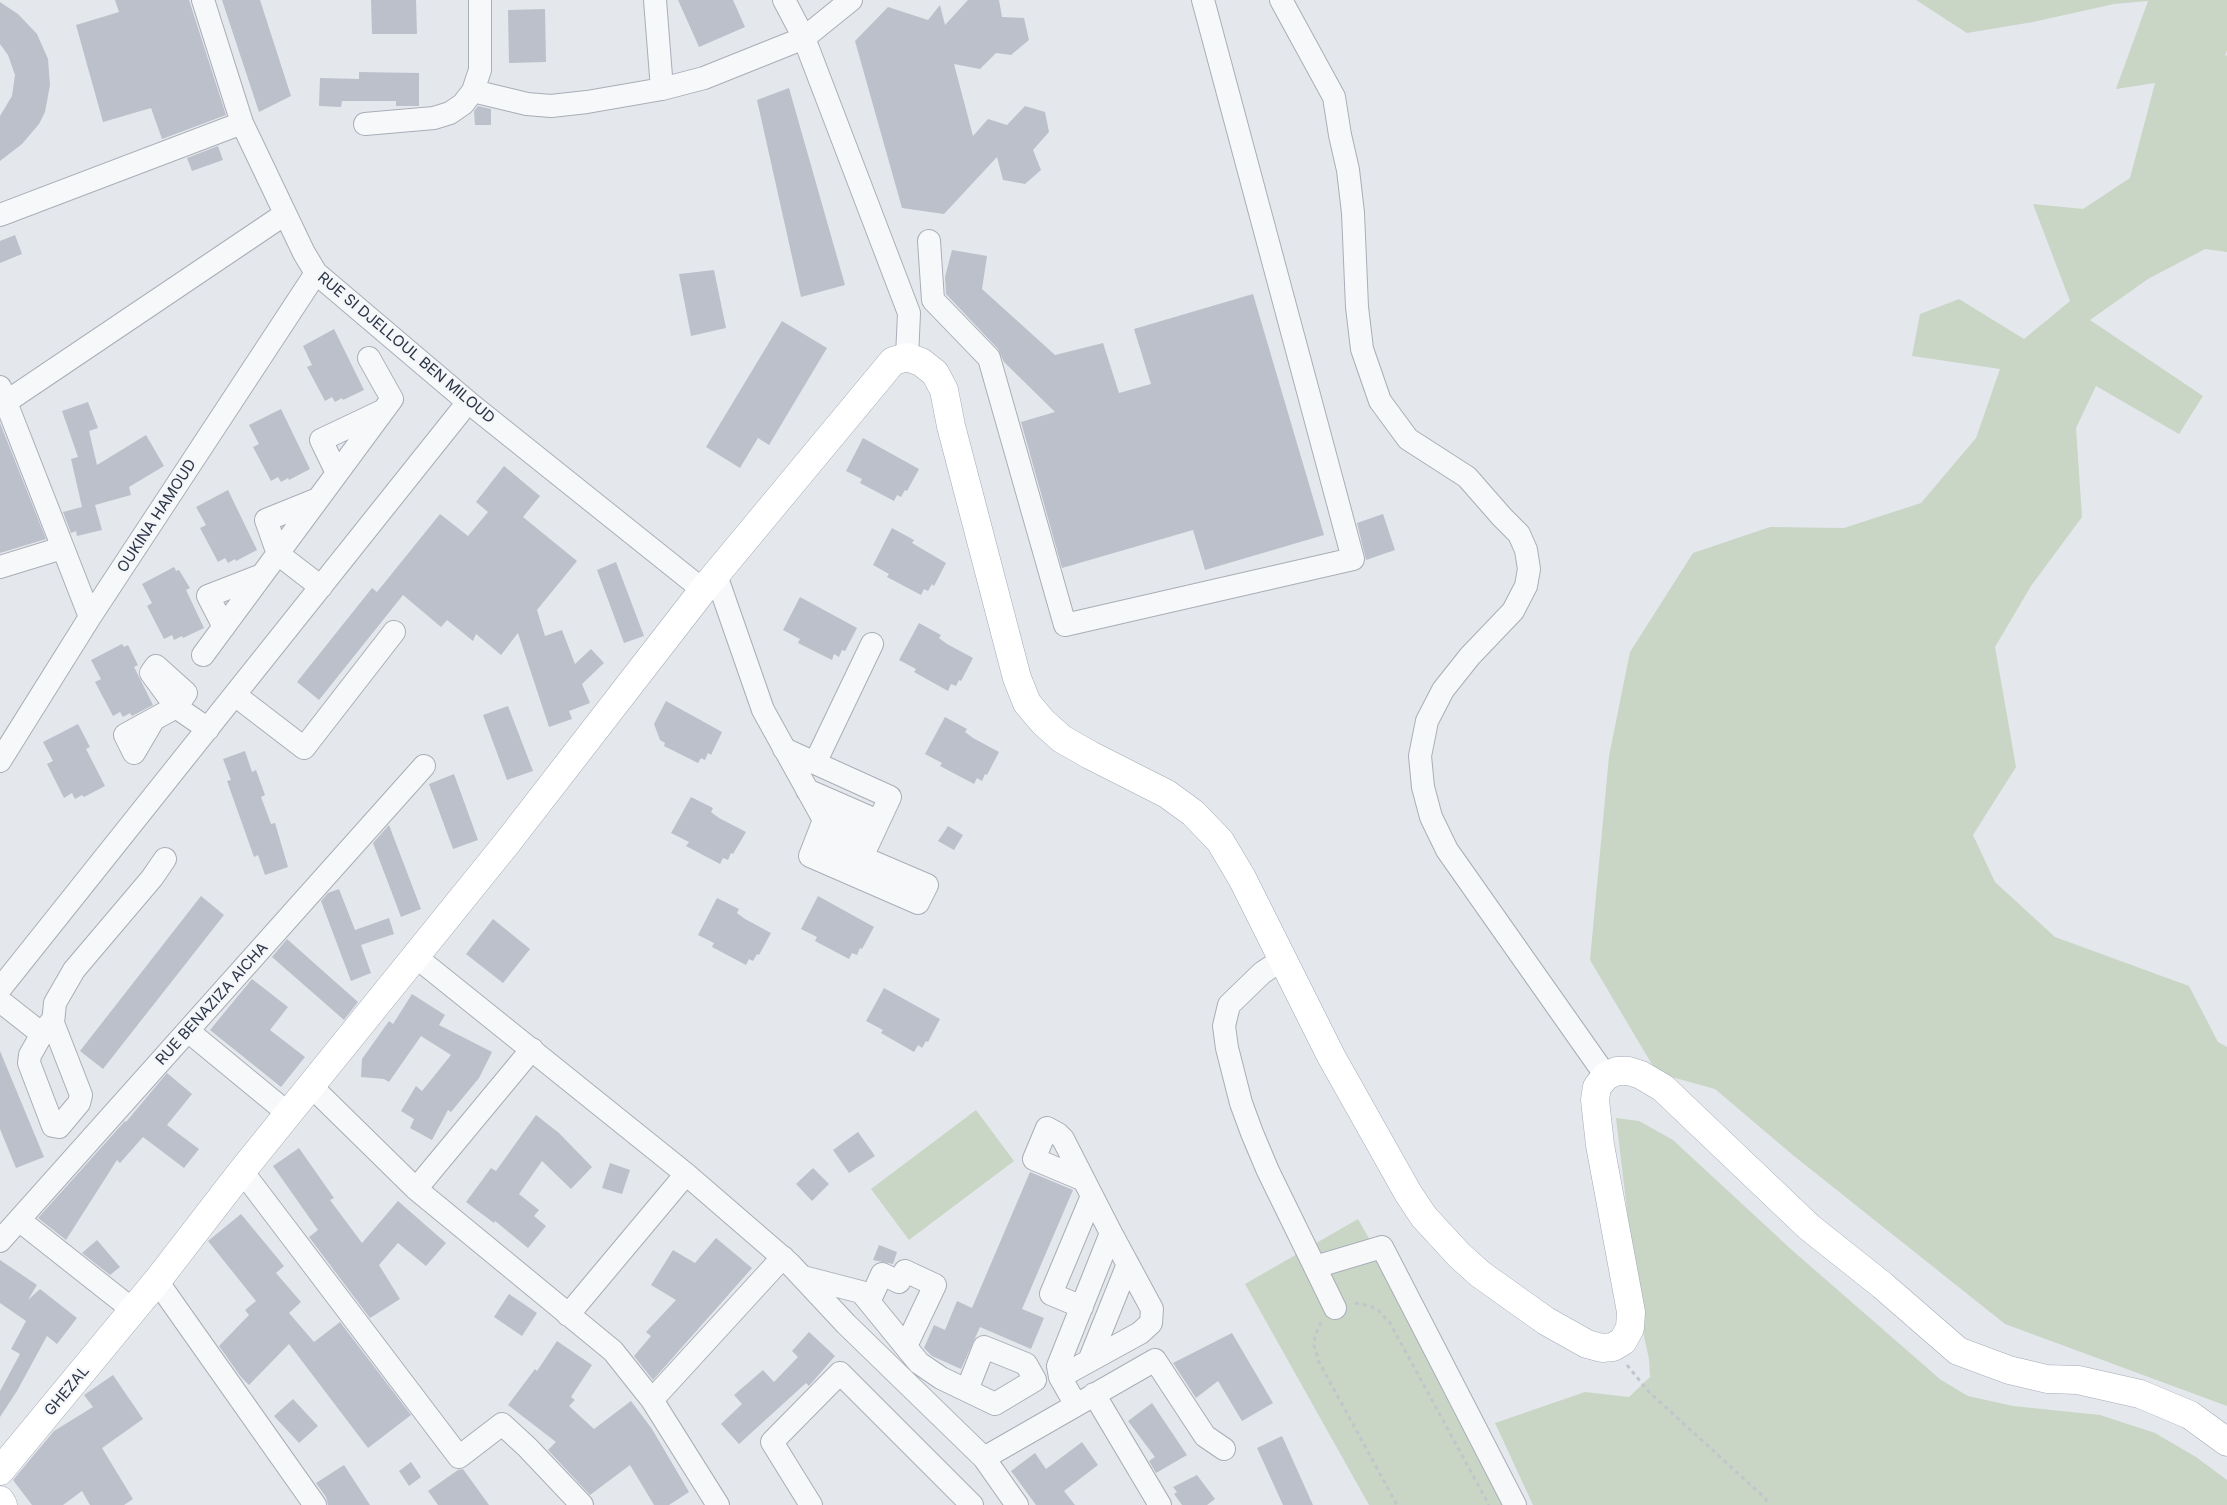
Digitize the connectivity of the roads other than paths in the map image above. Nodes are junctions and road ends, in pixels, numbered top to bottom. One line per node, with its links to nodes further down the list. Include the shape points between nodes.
1 (203, 0): 11 (street, RUE SI DJELLOUL BEN MILOUD)
2 (480, 0): 10 (street, via 480,70)
3 (655, 0): 9 (street)
4 (784, 0): 8 (street)
5 (851, 0): 8 (street)
6 (1203, 0): 15 (street, via 1353,559 1066,625 989,358 933,300)
7 (1281, 0): 53 (street, via 1334,97 1353,213 1362,349 1380,401 1408,438 1468,477 1519,534 1526,550 1529,569 1526,586 1512,610 1443,690 1427,721 1420,756 1431,818 1447,850)
8 (804, 38): 9 (street, via 704,78); 17 (street, via 910,313)
9 (662, 89): 10 (street, via 551,106)
10 (473, 91): 12 (street, via 463,104 434,118)
11 (242, 123): 13 (street, RUE SI DJELLOUL BEN MILOUD); 14 (street)
12 (365, 124)
13 (285, 214): 16 (street, RUE SI DJELLOUL BEN MILOUD); 19 (street)
14 (0, 215)
15 (929, 241)
16 (316, 273): 20 (street, RUE SI DJELLOUL BEN MILOUD); 30 (street, OUKINA HAMOUD)
17 (907, 357): 28 (main road, GHEZAL, via 893,361); 48 (main road, via 921,362 935,373 944,390 1017,678 1027,702 1062,739 1167,794 1193,813 1220,840)
18 (368, 358): 21 (street, via 392,399)
19 (2, 399): 24 (street)
20 (468, 402): 28 (street, RUE SI DJELLOUL BEN MILOUD); 29 (street)
21 (383, 411): 22 (street); 22 (street, via 321,440)
22 (337, 473): 23 (street)
23 (319, 498): 25 (street); 25 (street, via 266,520)
24 (62, 548): 26 (street); 30 (street)
25 (278, 554): 27 (street); 29 (street)
26 (0, 567)
27 (262, 575): 31 (street); 31 (street, via 208,596)
28 (710, 582): 38 (street, via 762,710); 47 (main road, GHEZAL)
29 (321, 587): 35 (street)
30 (90, 617): 39 (street, OUKINA HAMOUD)
31 (224, 627): 34 (street)
32 (394, 632): 35 (street, via 304,748)
33 (872, 644): 40 (street)
34 (203, 655)
35 (235, 695): 37 (street)
36 (154, 719): 37 (street, via 176,707)
37 (208, 728): 49 (street)
38 (784, 749): 40 (street); 42 (street)
39 (0, 761)
40 (815, 763): 43 (street, via 890,797)
41 (424, 766): 51 (street, RUE BENAZIZA AICHA)
42 (807, 790): 43 (street); 44 (street)
43 (878, 821): 45 (street)
44 (820, 829): 45 (street); 45 (street, via 810,856 918,903 927,885)
45 (866, 849)
46 (165, 859): 50 (street, via 74,970 55,1003 47,1029)
47 (416, 957): 52 (street); 54 (main road, GHEZAL)
48 (1282, 959): 53 (main road, via 1332,1056 1424,1217 1458,1254 1509,1296 1587,1344 1602,1348 1613,1347 1623,1341 1630,1328 1632,1312 1600,1145 1595,1100 1597,1087); 64 (street, via 1262,973 1229,1005 1224,1026 1234,1079 1252,1133)
49 (0, 989)
50 (0, 1001)
51 (188, 1031): 55 (street); 59 (street, RUE BENAZIZA AICHA)
52 (532, 1049): 57 (street); 58 (street)
53 (1606, 1076): 78 (main road, via 1617,1071 1629,1071 1663,1088 1810,1227 1958,1351 2009,1370 2048,1379 2078,1380 2140,1394 2190,1415)
54 (312, 1087): 55 (main road, GHEZAL); 58 (street)
55 (290, 1115): 56 (main road, GHEZAL)
56 (242, 1171): 66 (main road, GHEZAL); 85 (street, via 458,1457 502,1424)
57 (686, 1174): 62 (street); 71 (street)
58 (416, 1189): 71 (street)
59 (19, 1220): 61 (street, RUE BENAZIZA AICHA); 70 (street)
60 (1111, 1232): 63 (street); 68 (street); 68 (street, via 1088,1188 1050,1294)
61 (0, 1241)
62 (783, 1257): 65 (street); 77 (street)
63 (1128, 1264): 73 (street); 73 (street, via 1152,1309 1151,1323 1140,1333)
64 (1315, 1267): 69 (street); 91 (street, via 1382,1247)
65 (803, 1277): 67 (street, via 862,1292); 80 (street, via 846,1324)
66 (158, 1281): 70 (main road, GHEZAL); 84 (street)
67 (870, 1300): 72 (street); 72 (street, via 882,1274 899,1282 905,1271 935,1285)
68 (1082, 1306): 74 (street, via 1058,1366)
69 (1335, 1308)
70 (133, 1310): 81 (main road, GHEZAL)
71 (568, 1314): 77 (street, via 613,1351)
72 (906, 1346): 75 (street, via 919,1363)
73 (1089, 1361): 74 (street)
74 (1060, 1377): 76 (street)
75 (967, 1390)
76 (1085, 1399): 79 (street, via 1154,1360 1205,1436); 80 (street); 90 (street)
77 (652, 1400): 86 (street)
78 (2227, 1442)
79 (1224, 1449)
80 (984, 1458): 89 (street)
81 (0, 1472)
82 (0, 1500): 83 (main road)
83 (4, 1505)
84 (314, 1505)
85 (582, 1505)
86 (718, 1505)
87 (811, 1505): 88 (street, via 772,1442 840,1373)
88 (972, 1505)
89 (1018, 1505)
90 (1160, 1505)
91 (1516, 1505)

